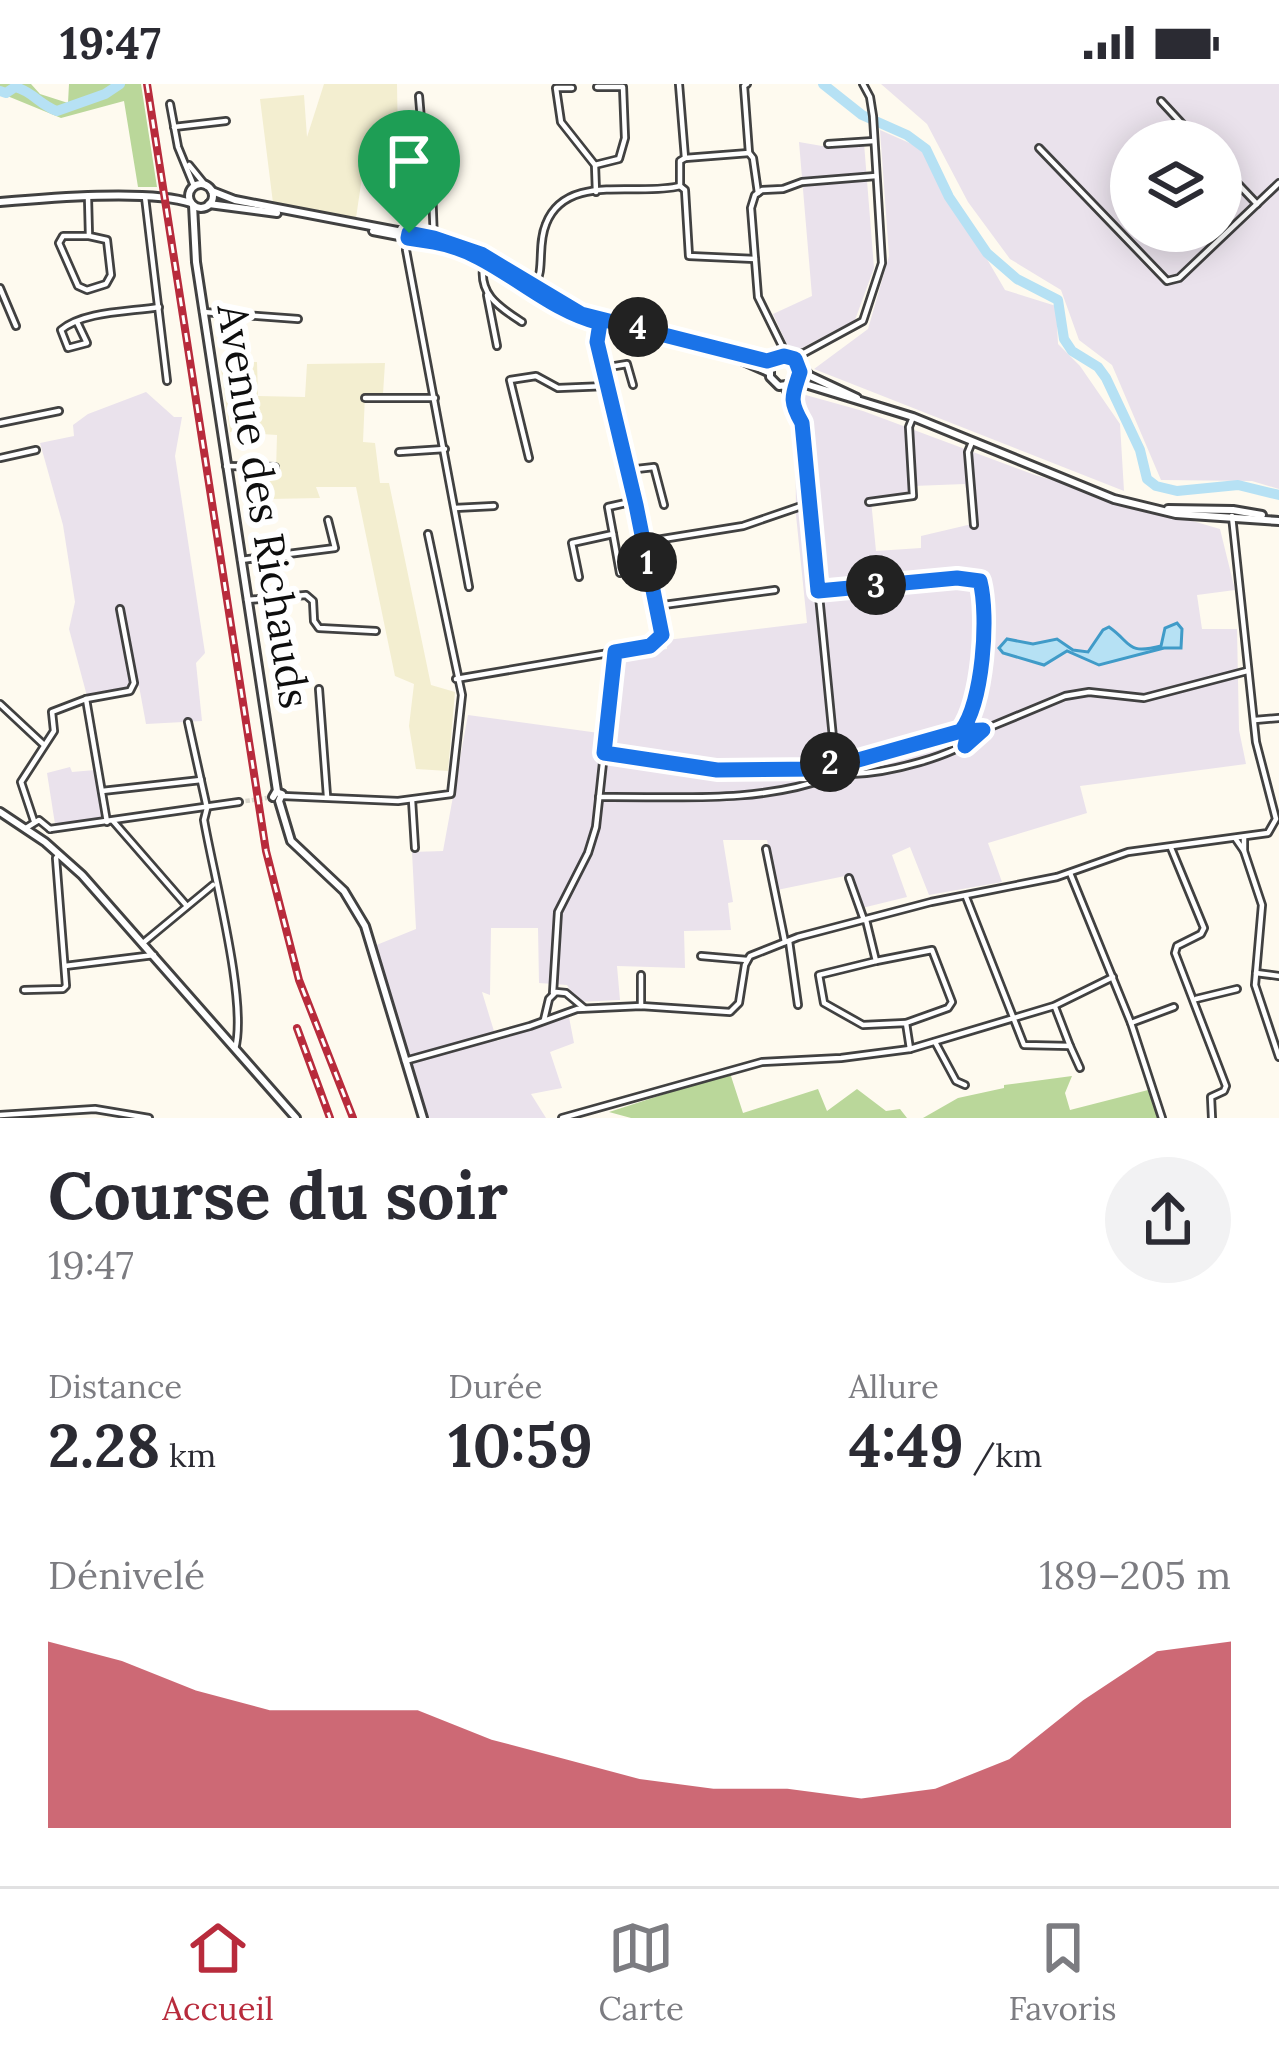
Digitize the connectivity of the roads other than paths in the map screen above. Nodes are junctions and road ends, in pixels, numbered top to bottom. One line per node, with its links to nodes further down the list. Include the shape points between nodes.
1 (679, 84): 16 (street)
2 (747, 84): 15 (street)
3 (863, 84): 12 (street)
4 (597, 87): 18 (street, via 623,87 625,138 620,160)
5 (572, 88): 18 (street, via 556,88 558,114)
6 (419, 95): 37 (street)
7 (1161, 101): 9 (street)
8 (170, 104): 11 (street)
9 (1179, 120)
10 (226, 121): 11 (street)
11 (174, 127): 17 (street)
12 (874, 141): 13 (street); 19 (street)
13 (828, 144)
14 (1039, 148): 32 (street, via 1167,281)
15 (748, 153): 16 (street); 26 (street)
16 (685, 158): 21 (street)
17 (185, 161): 22 (street); 23 (street)
18 (595, 165): 25 (street)
19 (876, 176): 26 (street); 51 (street, via 881,263 864,319)
20 (1279, 183): 32 (street)
21 (680, 186): 25 (street); 39 (street, via 689,256)
22 (209, 188): 23 (street); 33 (street); 36 (street)
23 (192, 189): 28 (street); 31 (street, Avenue des Richauds)
24 (1242, 189): 32 (street)
25 (596, 192): 41 (street, via 568,195 550,214)
26 (758, 193): 39 (street)
27 (145, 196): 28 (street); 29 (street); 43 (street)
28 (176, 197): 31 (street)
29 (88, 198): 30 (street); 35 (street)
30 (0, 202)
31 (192, 204): 33 (street); 34 (street, Avenue des Richauds)
32 (1257, 205)
33 (206, 206): 34 (street); 36 (street)
34 (192, 230): 44 (street, Avenue des Richauds)
35 (89, 236): 35 (street, via 59,243 87,290 111,275 107,240)
36 (408, 236): 37 (street); 61 (street)
37 (434, 240): 38 (street)
38 (486, 260): 41 (street); 42 (street)
39 (755, 260): 52 (street, via 758,297)
40 (0, 289): 49 (street)
41 (533, 290): 46 (street, via 565,313)
42 (488, 295): 48 (street); 50 (street)
43 (159, 307): 47 (street); 56 (street)
44 (203, 312): 45 (street); 72 (street, Avenue des Richauds)
45 (298, 319)
46 (600, 321): 52 (street); 54 (street); 55 (street)
47 (77, 322): 47 (street, via 61,330 68,348 87,343)
48 (523, 322)
49 (16, 326)
50 (497, 346)
51 (804, 353): 52 (street); 53 (street)
52 (783, 357): 53 (street); 55 (street)
53 (799, 365): 58 (street); 62 (street)
54 (603, 368): 57 (street, via 627,364); 59 (street)
55 (769, 373): 58 (street, via 776,384)
56 (166, 381)
57 (633, 385)
58 (790, 385): 62 (street); 77 (street)
59 (608, 386): 71 (street, via 510,380); 74 (street)
60 (365, 398): 61 (street)
61 (435, 398): 67 (street)
62 (857, 398): 64 (street)
63 (59, 411): 65 (street)
64 (913, 417): 66 (street); 76 (street, via 913,496)
65 (0, 423)
66 (972, 441): 81 (street, via 1114,499 1176,514); 84 (street)
67 (445, 449): 69 (street); 80 (street)
68 (36, 450): 70 (street)
69 (399, 452)
70 (0, 458)
71 (529, 458)
72 (226, 466): 73 (street); 88 (street, Avenue des Richauds)
73 (275, 467)
74 (628, 470): 75 (street); 78 (street, via 654,466)
75 (635, 501): 86 (street, via 608,507); 87 (street)
76 (869, 502)
77 (810, 503): 87 (street, via 742,526); 93 (street)
78 (664, 505)
79 (494, 506): 80 (street)
80 (455, 508): 91 (street)
81 (1233, 512): 83 (street); 99 (street)
82 (328, 520): 88 (street, via 335,548)
83 (1279, 520)
84 (974, 525)
85 (428, 534): 100 (street)
86 (613, 534): 89 (street); 90 (street, via 572,543)
87 (644, 542): 95 (street)
88 (241, 560): 94 (street, Avenue des Richauds)
89 (620, 573)
90 (579, 577)
91 (469, 587)
92 (775, 590): 95 (street)
93 (818, 591): 108 (street, via 980,581 985,635); 112 (street)
94 (247, 600): 97 (street, via 311,596 319,628); 119 (street, Avenue des Richauds)
95 (655, 606): 98 (street, via 660,640)
96 (120, 609): 102 (street, via 134,683 130,691)
97 (376, 631)
98 (615, 652): 100 (street); 111 (street)
99 (1247, 671): 105 (street); 107 (street, via 1144,698 1065,696)
100 (456, 679): 121 (street, via 462,698 452,792)
101 (319, 688): 118 (street)
102 (86, 699): 109 (street, via 52,712 54,731); 117 (street)
103 (0, 704): 109 (street)
104 (1279, 718): 105 (street)
105 (1253, 721): 129 (street, via 1276,822 1268,833)
106 (188, 722): 116 (street)
107 (983, 730): 108 (street); 110 (street)
108 (961, 731): 110 (street); 112 (street)
109 (44, 746): 125 (street, via 21,782)
110 (965, 746): 114 (street)
111 (604, 753): 113 (street, via 717,770); 120 (street)
112 (842, 759): 113 (street); 114 (street)
113 (827, 768): 115 (street)
114 (851, 774): 115 (street, via 843,782)
115 (830, 777): 120 (street, via 752,794)
116 (201, 780): 117 (street); 123 (street)
117 (102, 791): 126 (street)
118 (327, 796): 119 (street); 121 (street)
119 (276, 797): 177 (street, Avenue des Richauds, via 291,841 359,913)
120 (599, 797): 153 (street, via 591,845 558,912)
121 (412, 800): 132 (street)
122 (239, 802): 123 (street)
123 (207, 808): 126 (street); 139 (street)
124 (0, 812): 127 (street)
125 (34, 820): 127 (street); 128 (street)
126 (110, 821): 128 (street); 141 (street)
127 (26, 829): 131 (street)
128 (50, 829): 131 (street)
129 (1244, 837): 130 (street); 135 (street)
130 (1235, 838): 133 (street); 135 (street)
131 (45, 842): 136 (street)
132 (415, 848)
133 (1171, 848): 137 (street, via 1128,852); 160 (street, via 1204,928 1175,953)
134 (766, 850): 143 (street)
135 (1244, 851): 150 (street, via 1262,905)
136 (59, 854): 144 (street); 149 (street)
137 (1070, 873): 140 (street); 154 (street)
138 (849, 878): 142 (street)
139 (214, 884): 141 (street); 174 (street, via 237,1000)
140 (966, 896): 142 (street); 168 (street)
141 (187, 906): 144 (street)
142 (865, 920): 143 (street); 148 (street)
143 (787, 941): 147 (street); 163 (street)
144 (143, 943): 145 (street)
145 (154, 956): 149 (street); 174 (street)
146 (701, 956): 147 (street)
147 (747, 959): 162 (street, via 740,1003 730,1012)
148 (876, 961): 170 (street, via 932,950 952,1002); 170 (street, via 819,975 824,1003 863,1025)
149 (64, 966): 156 (street, via 65,989)
150 (1256, 974): 152 (street); 176 (street)
151 (641, 975): 162 (street)
152 (1279, 976)
153 (557, 977): 157 (street); 158 (street)
154 (1113, 977): 164 (street); 171 (street)
155 (1237, 989): 160 (street)
156 (24, 990)
157 (563, 992): 158 (street); 159 (street)
158 (553, 993): 161 (street)
159 (571, 999): 165 (street); 167 (street)
160 (1194, 1000): 186 (street, via 1226,1086 1211,1096)
161 (549, 1006): 167 (street); 169 (street)
162 (640, 1006): 165 (street)
163 (798, 1006)
164 (1054, 1006): 168 (street); 173 (street)
165 (584, 1007): 167 (street)
166 (1174, 1007): 171 (street)
167 (562, 1013): 169 (street)
168 (1013, 1018): 172 (street); 173 (street, via 1024,1045)
169 (544, 1020): 177 (street)
170 (906, 1023): 175 (street)
171 (1131, 1023): 185 (street)
172 (934, 1042): 175 (street); 179 (street)
173 (1070, 1046): 178 (street)
174 (235, 1048): 182 (street)
175 (910, 1049): 184 (street, via 762,1062)
176 (1279, 1057)
177 (405, 1061): 183 (street, Avenue des Richauds)
178 (1080, 1068)
179 (964, 1085)
180 (0, 1115): 181 (street, via 95,1109)
181 (143, 1118)
182 (296, 1118)
183 (423, 1118)
184 (562, 1118)
185 (1162, 1118)
186 (1212, 1118)

